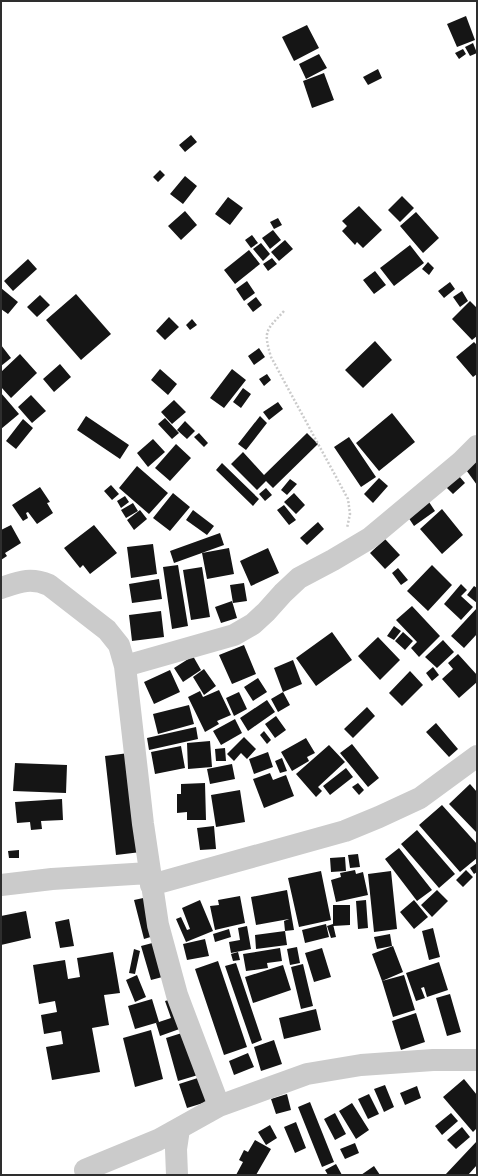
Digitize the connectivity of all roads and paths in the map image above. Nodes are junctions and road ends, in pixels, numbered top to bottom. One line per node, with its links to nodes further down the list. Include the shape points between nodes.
1 (284, 311): 3 (path, via 267,330 266,340 271,357 348,499 350,514)
2 (477, 446): 5 (street, via 370,538 299,578 253,624 234,635)
3 (346, 531)
4 (1, 588): 5 (street, via 23,581 38,580 48,585 107,630 119,645)
5 (125, 666): 7 (street)
6 (477, 756): 7 (street, via 420,798 352,828)
7 (150, 879): 8 (street, via 52,879); 10 (street, via 158,925 177,995)
8 (1, 885)
9 (477, 1060): 10 (street, via 360,1065 307,1074)
10 (219, 1106): 11 (street)
11 (179, 1129): 12 (street); 13 (street, via 176,1149)
12 (85, 1170)
13 (177, 1175)

